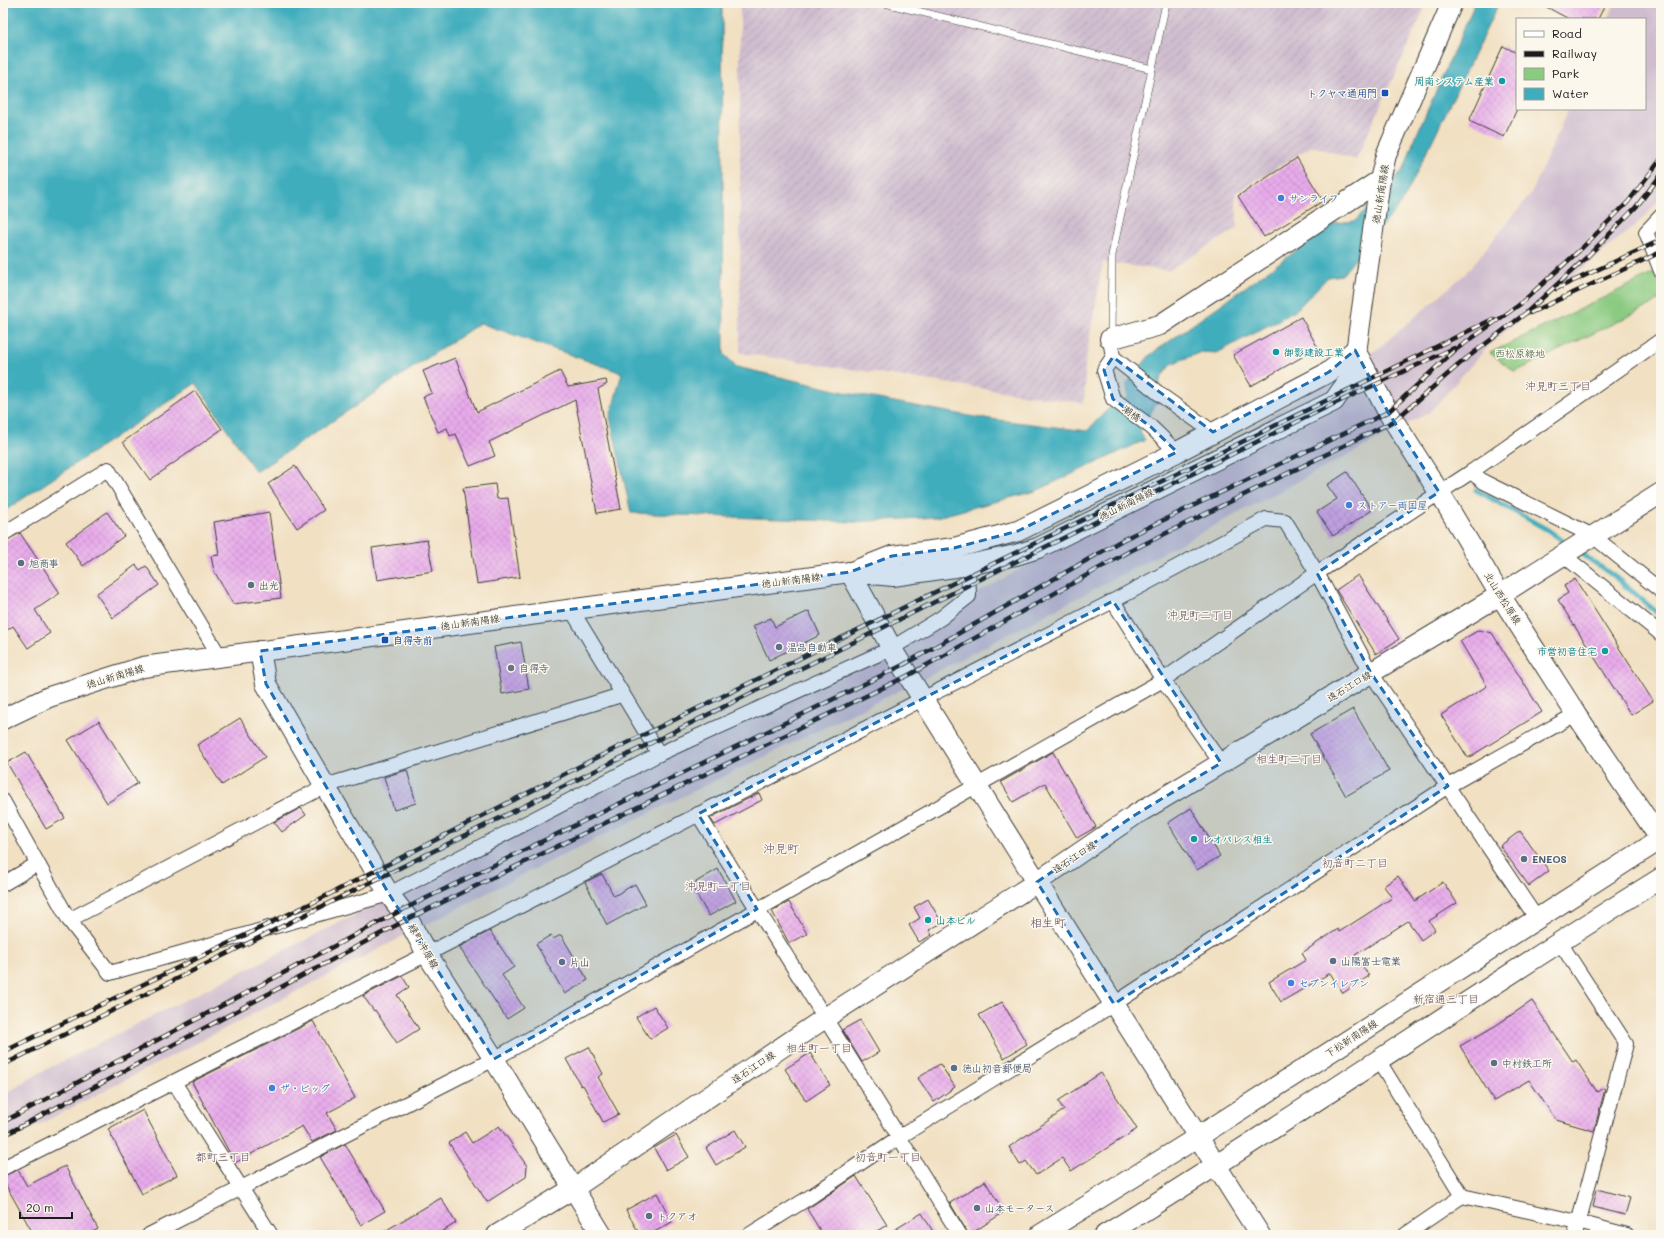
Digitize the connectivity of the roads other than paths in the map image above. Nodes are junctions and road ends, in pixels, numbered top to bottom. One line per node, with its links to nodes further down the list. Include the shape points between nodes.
1 (885, 3): 4 (lane)
2 (1166, 3): 4 (lane)
3 (1452, 3): 5 (main road, 徳山新南陽線, via 1386,155)
4 (1152, 69): 9 (lane, via 1112,255)
5 (1380, 185): 9 (main road, via 1160,325); 10 (main road, 徳山新南陽線)
6 (1661, 216): 7 (street, via 1646,232)
7 (1661, 271)
8 (1661, 340): 13 (street)
9 (1112, 348): 11 (street, via 1130,372); 12 (street, 潮橋, via 1104,370 1113,399 1151,427)
10 (1355, 350): 11 (main road, 徳山新南陽線, via 1329,372); 14 (main road, 北山西松原線, via 1388,412); 19 (main road, 徳山新南陽線, via 1353,374 1334,401 1038,548)
11 (1213, 432): 12 (main road, 徳山新南陽線)
12 (1177, 452): 20 (main road, 徳山新南陽線, via 1018,530 954,548 892,556)
13 (1471, 472): 14 (street); 17 (street, via 1484,482)
14 (1439, 492): 21 (street); 23 (main road, 北山西松原線)
15 (1661, 494): 17 (main road, 遠石江口線)
16 (3, 534): 29 (street, via 108,469)
17 (1588, 539): 18 (main road, 遠石江口線); 22 (street)
18 (1563, 554): 23 (main road, 遠石江口線); 26 (street)
19 (968, 565): 20 (main road, 徳山新南陽線, via 893,576); 27 (street, via 969,596 941,618)
20 (850, 572): 25 (main road, 徳山新南陽線); 27 (main road)
21 (1317, 572): 24 (street, via 1285,521 1266,519); 30 (street); 31 (street)
22 (1661, 591)
23 (1500, 595): 30 (main road, 遠石江口線); 34 (main road, 北山西松原線)
24 (1113, 602): 31 (street); 33 (street)
25 (570, 609): 28 (main road, 徳山新南陽線); 32 (street)
26 (1661, 634)
27 (892, 648): 33 (main road); 36 (street)
28 (260, 651): 29 (main road, 徳山新南陽線); 38 (main road, 緑町沖原線, via 266,684)
29 (220, 657): 35 (main road, 徳山新南陽線, via 143,667 49,696)
30 (1370, 673): 37 (main road, 遠石江口線); 40 (street)
31 (1163, 680): 37 (street); 39 (street)
32 (621, 695): 36 (street); 38 (street)
33 (923, 698): 39 (main road); 42 (street)
34 (1576, 714): 40 (street); 43 (main road, 北山西松原線)
35 (3, 718)
36 (659, 754): 48 (street)
37 (1221, 763): 46 (main road, 遠石江口線, via 1135,815)
38 (325, 786): 48 (main road, 緑町沖原線); 51 (street)
39 (977, 786): 46 (main road); 49 (street)
40 (1448, 786): 50 (street); 54 (street)
41 (3, 801): 44 (street)
42 (698, 814): 49 (street); 53 (street)
43 (1661, 839): 50 (main road, 下松新南陽線)
44 (37, 864): 47 (street); 51 (street)
45 (1661, 878): 52 (main road)
46 (1037, 882): 54 (main road); 55 (main road, 遠石江口線)
47 (3, 884)
48 (389, 894): 51 (street, via 110,973); 53 (main road, 緑町沖原線, via 408,919)
49 (757, 909): 55 (street); 56 (street)
50 (1537, 919): 59 (main road, 下松新南陽線)
51 (69, 920)
52 (1559, 941): 57 (main road); 66 (street, via 1626,1044)
53 (427, 954): 56 (main road, 緑町沖原線); 58 (street)
54 (1114, 1004): 59 (main road); 60 (street)
55 (825, 1018): 60 (street); 63 (main road, 遠石江口線)
56 (494, 1059): 63 (main road, 緑町沖原線); 64 (street)
57 (1378, 1060): 61 (main road); 65 (street)
58 (174, 1082): 62 (street); 64 (street)
59 (1198, 1137): 61 (main road); 73 (main road, 下松新南陽線)
60 (898, 1138): 71 (street); 72 (street)
61 (1217, 1166): 74 (main road); 75 (main road)
62 (3, 1168)
63 (574, 1188): 69 (main road, 遠石江口線); 70 (main road, 緑町沖原線)
64 (241, 1189): 67 (street); 68 (street)
65 (1462, 1196): 66 (street); 76 (street)
66 (1576, 1228): 77 (street)
67 (149, 1235)
68 (271, 1235)
69 (497, 1235)
70 (602, 1235)
71 (749, 1235)
72 (960, 1235)
73 (1040, 1235)
74 (1105, 1235)
75 (1260, 1235)
76 (1405, 1235)
77 (1627, 1235)

